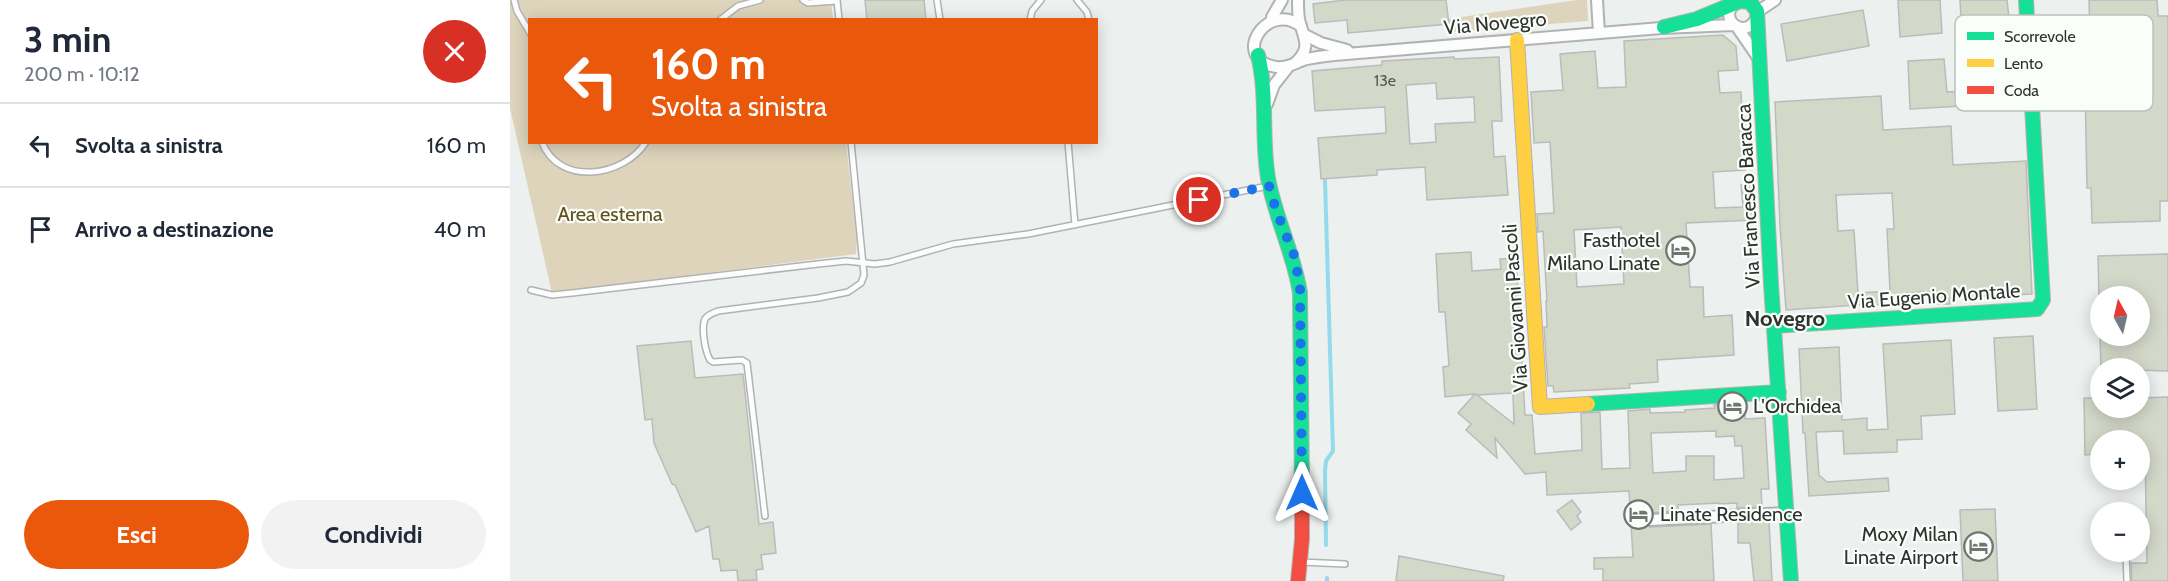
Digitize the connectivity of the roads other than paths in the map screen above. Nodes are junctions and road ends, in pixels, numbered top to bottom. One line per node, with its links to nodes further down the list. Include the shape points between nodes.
1 (514, 0): 24 (lane)
2 (760, 0): 17 (lane, via 738,6)
3 (802, 0): 12 (lane)
4 (937, 0): 19 (lane)
5 (1041, 0): 20 (lane)
6 (1077, 0): 21 (lane)
7 (1282, 0): 16 (street)
8 (1298, 0): 25 (street)
9 (1597, 0): 26 (street)
10 (1775, 0): 14 (street)
11 (2026, 0): 15 (street, Via Eugenio Montale)
12 (837, 1): 18 (lane)
13 (1740, 1): 14 (street, via 1752,3); 22 (street, via 1729,13); 23 (street, Via Novegro, via 1697,19)
14 (1757, 14): 22 (street, via 1750,27); 30 (street, Via Francesco Baracca)
15 (2027, 15)
16 (1272, 17): 25 (street, Via Novegro, via 1286,16); 29 (street, via 1255,33)
17 (723, 18)
18 (839, 18)
19 (940, 18)
20 (1030, 18)
21 (1088, 18)
22 (1736, 26): 23 (street, Via Novegro); 30 (street)
23 (1664, 27): 26 (street, Via Novegro)
24 (528, 30)
25 (1303, 30): 28 (street, Via Novegro, via 1309,38 1332,47); 31 (street, via 1305,50)
26 (1599, 33): 27 (street, Via Novegro)
27 (1517, 40): 28 (street, Via Novegro); 43 (street, Via Giovanni Pascoli, via 1540,407)
28 (1366, 52): 31 (street, Via Novegro)
29 (1258, 55): 31 (street, Via Novegro, via 1273,67); 32 (street)
30 (1761, 61): 42 (street, Via Francesco Baracca)
31 (1292, 64): 32 (street, via 1274,85)
32 (1266, 107): 38 (street, via 1264,146)
33 (2032, 111): 42 (street, Via Eugenio Montale, via 2043,300 2037,309)
34 (543, 144): 35 (lane, via 562,167 587,172 614,168 636,156)
35 (645, 144)
36 (851, 144): 40 (lane)
37 (1068, 144): 39 (lane)
38 (1269, 186): 39 (lane); 47 (street, via 1294,255 1300,293)
39 (1075, 225): 40 (lane, via 953,244 890,262)
40 (863, 263): 41 (lane, via 846,261 552,295); 45 (lane, via 861,283 848,292 718,311 705,320 710,360 747,363)
41 (531, 290)
42 (1775, 326): 43 (street, Via Francesco Baracca)
43 (1779, 392): 44 (street, Via Francesco Baracca)
44 (1786, 513): 46 (street); 51 (street, Via Francesco Baracca)
45 (765, 516)
46 (1650, 520)
47 (1301, 562): 49 (lane); 50 (street)
48 (2126, 562): 52 (lane)
49 (1345, 564)
50 (1298, 581)
51 (1791, 581)
52 (2127, 581)

